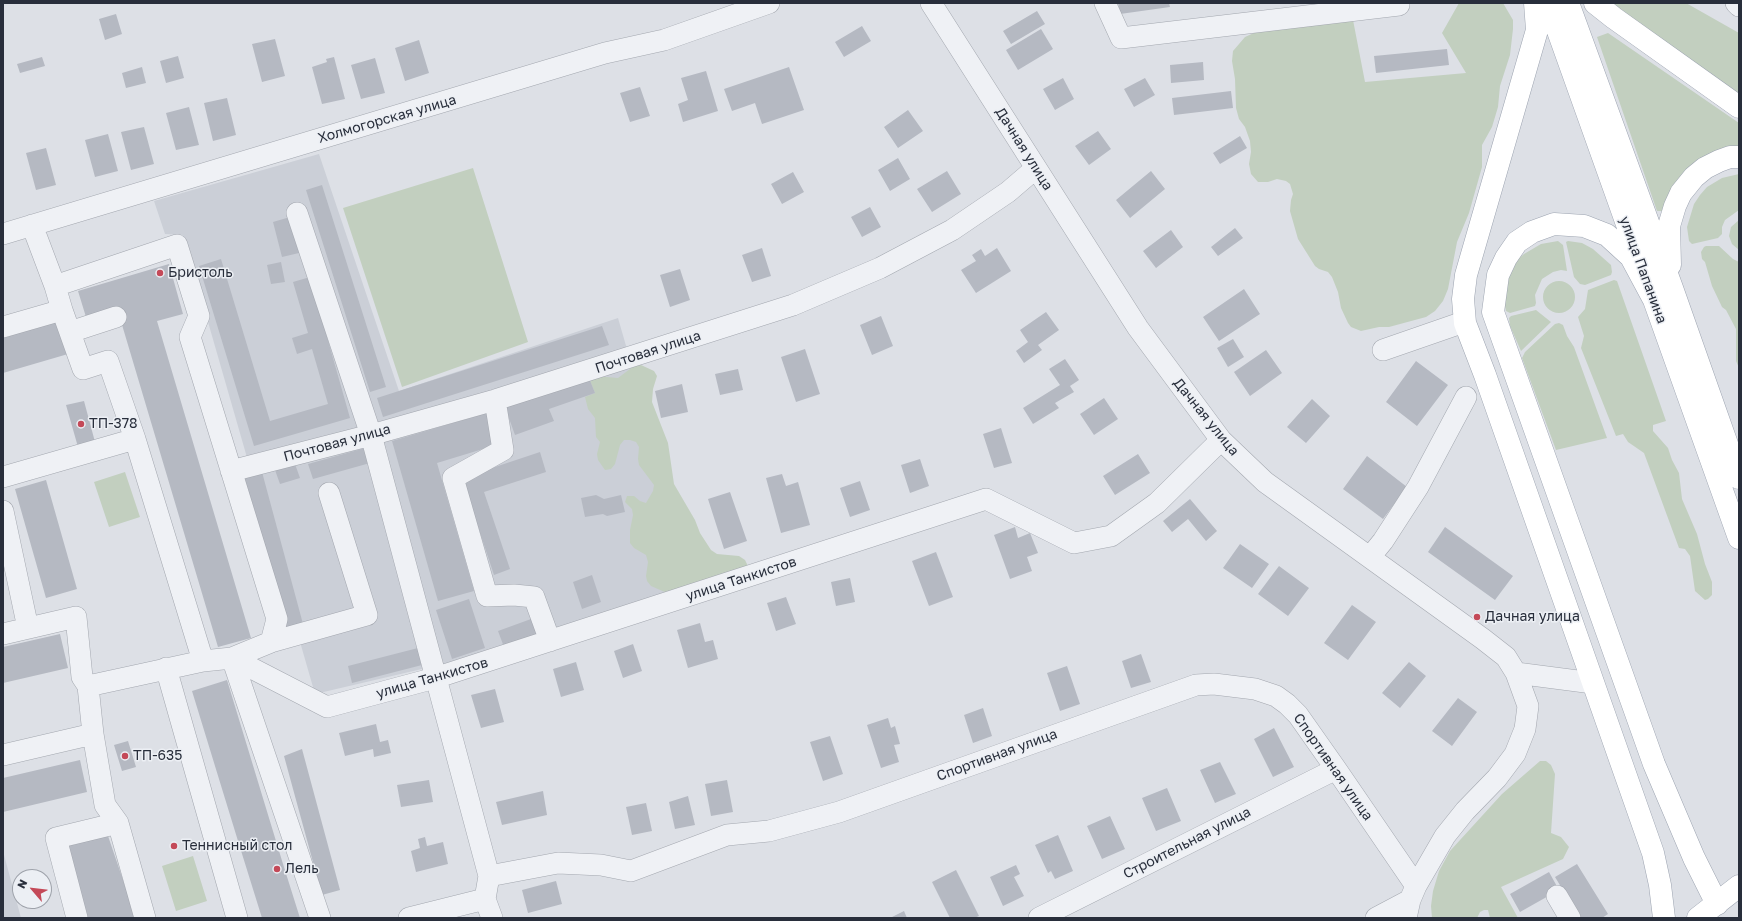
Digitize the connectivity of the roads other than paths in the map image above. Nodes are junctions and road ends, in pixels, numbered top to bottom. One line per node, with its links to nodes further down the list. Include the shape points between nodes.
1 (769, 3): 15 (street, Холмогорская улица, via 664,40 605,53)
2 (931, 3): 13 (street, Дачная улица)
3 (1105, 3): 9 (street, via 1120,38)
4 (1535, 3): 21 (main road, via 1537,30 1466,275 1463,299)
5 (1548, 3): 18 (main road, улица Папанина)
6 (1568, 3): 18 (main road, улица Папанина)
7 (1595, 3): 11 (main road)
8 (1736, 3): 10 (street)
9 (1400, 5)
10 (1739, 6)
11 (1739, 107)
12 (1739, 157): 18 (main road, via 1730,157 1706,168 1694,177 1681,193 1669,226)
13 (1036, 168): 27 (street, Почтовая улица, via 1008,192 952,230 880,268 794,305); 30 (street, Дачная улица, via 1138,328)
14 (297, 213): 28 (street)
15 (32, 225): 16 (street, Холмогорская улица); 17 (street)
16 (3, 234)
17 (55, 286): 19 (street); 31 (street, via 177,245 199,316 190,337)
18 (1662, 293): 25 (main road, улица Папанина); 57 (main road, via 1632,257 1607,235 1584,226 1554,224 1532,232 1517,242 1498,275 1493,312 1654,764 1694,858)
19 (62, 310): 22 (street); 23 (street)
20 (116, 318): 23 (street)
21 (1465, 323): 24 (street); 47 (main road)
22 (3, 326)
23 (70, 332): 29 (street, via 84,369 108,361)
24 (1383, 350)
25 (1695, 388): 33 (main road, улица Папанина); 36 (main road, улица Папанина)
26 (1466, 397): 37 (street, via 1418,487)
27 (495, 400): 28 (street, Почтовая улица); 40 (street, via 503,450 453,478 487,596 534,597)
28 (371, 435): 31 (street, Почтовая улица); 46 (street)
29 (135, 439): 32 (street); 43 (street)
30 (1221, 440): 37 (street, Дачная улица, via 1265,482); 40 (street, улица Танкистов, via 1157,503 1111,536 1074,543 986,499)
31 (231, 471): 41 (street, via 277,619)
32 (3, 477)
33 (1739, 478)
34 (329, 493): 41 (street, via 367,615)
35 (3, 511): 38 (street)
36 (1739, 538)
37 (1370, 557): 45 (street, Дачная улица, via 1506,657)
38 (28, 628): 39 (street); 48 (street, via 76,617 82,677)
39 (3, 634)
40 (550, 641): 46 (street, улица Танкистов)
41 (271, 642): 42 (street)
42 (232, 658): 43 (street); 46 (street, улица Танкистов, via 327,708); 62 (street)
43 (203, 661): 44 (street)
44 (166, 668): 48 (street); 61 (street)
45 (1516, 673): 47 (street); 56 (street, Дачная улица, via 1528,706 1525,729 1515,754 1445,836)
46 (435, 678): 53 (street)
47 (1593, 684): 67 (main road, via 1653,853)
48 (88, 686): 49 (street)
49 (93, 734): 50 (street); 52 (street, via 105,805)
50 (3, 755)
51 (1336, 769): 53 (street, Спортивная улица, via 1298,715 1276,696 1237,687 1196,685 839,812 769,831 726,835 631,871 601,865 558,863); 56 (street, Спортивная улица); 64 (street, Строительная улица)
52 (118, 823): 59 (street, via 56,838); 60 (street)
53 (489, 876): 58 (street)
54 (1739, 886): 57 (main road)
55 (1557, 896): 66 (street)
56 (1411, 901): 65 (street)
57 (1717, 904): 68 (main road)
58 (489, 908): 63 (street)
59 (77, 918)
60 (145, 918)
61 (237, 918)
62 (320, 918)
63 (409, 918)
64 (1039, 918)
65 (1376, 918)
66 (1570, 918)
67 (1664, 918)
68 (1698, 918)

